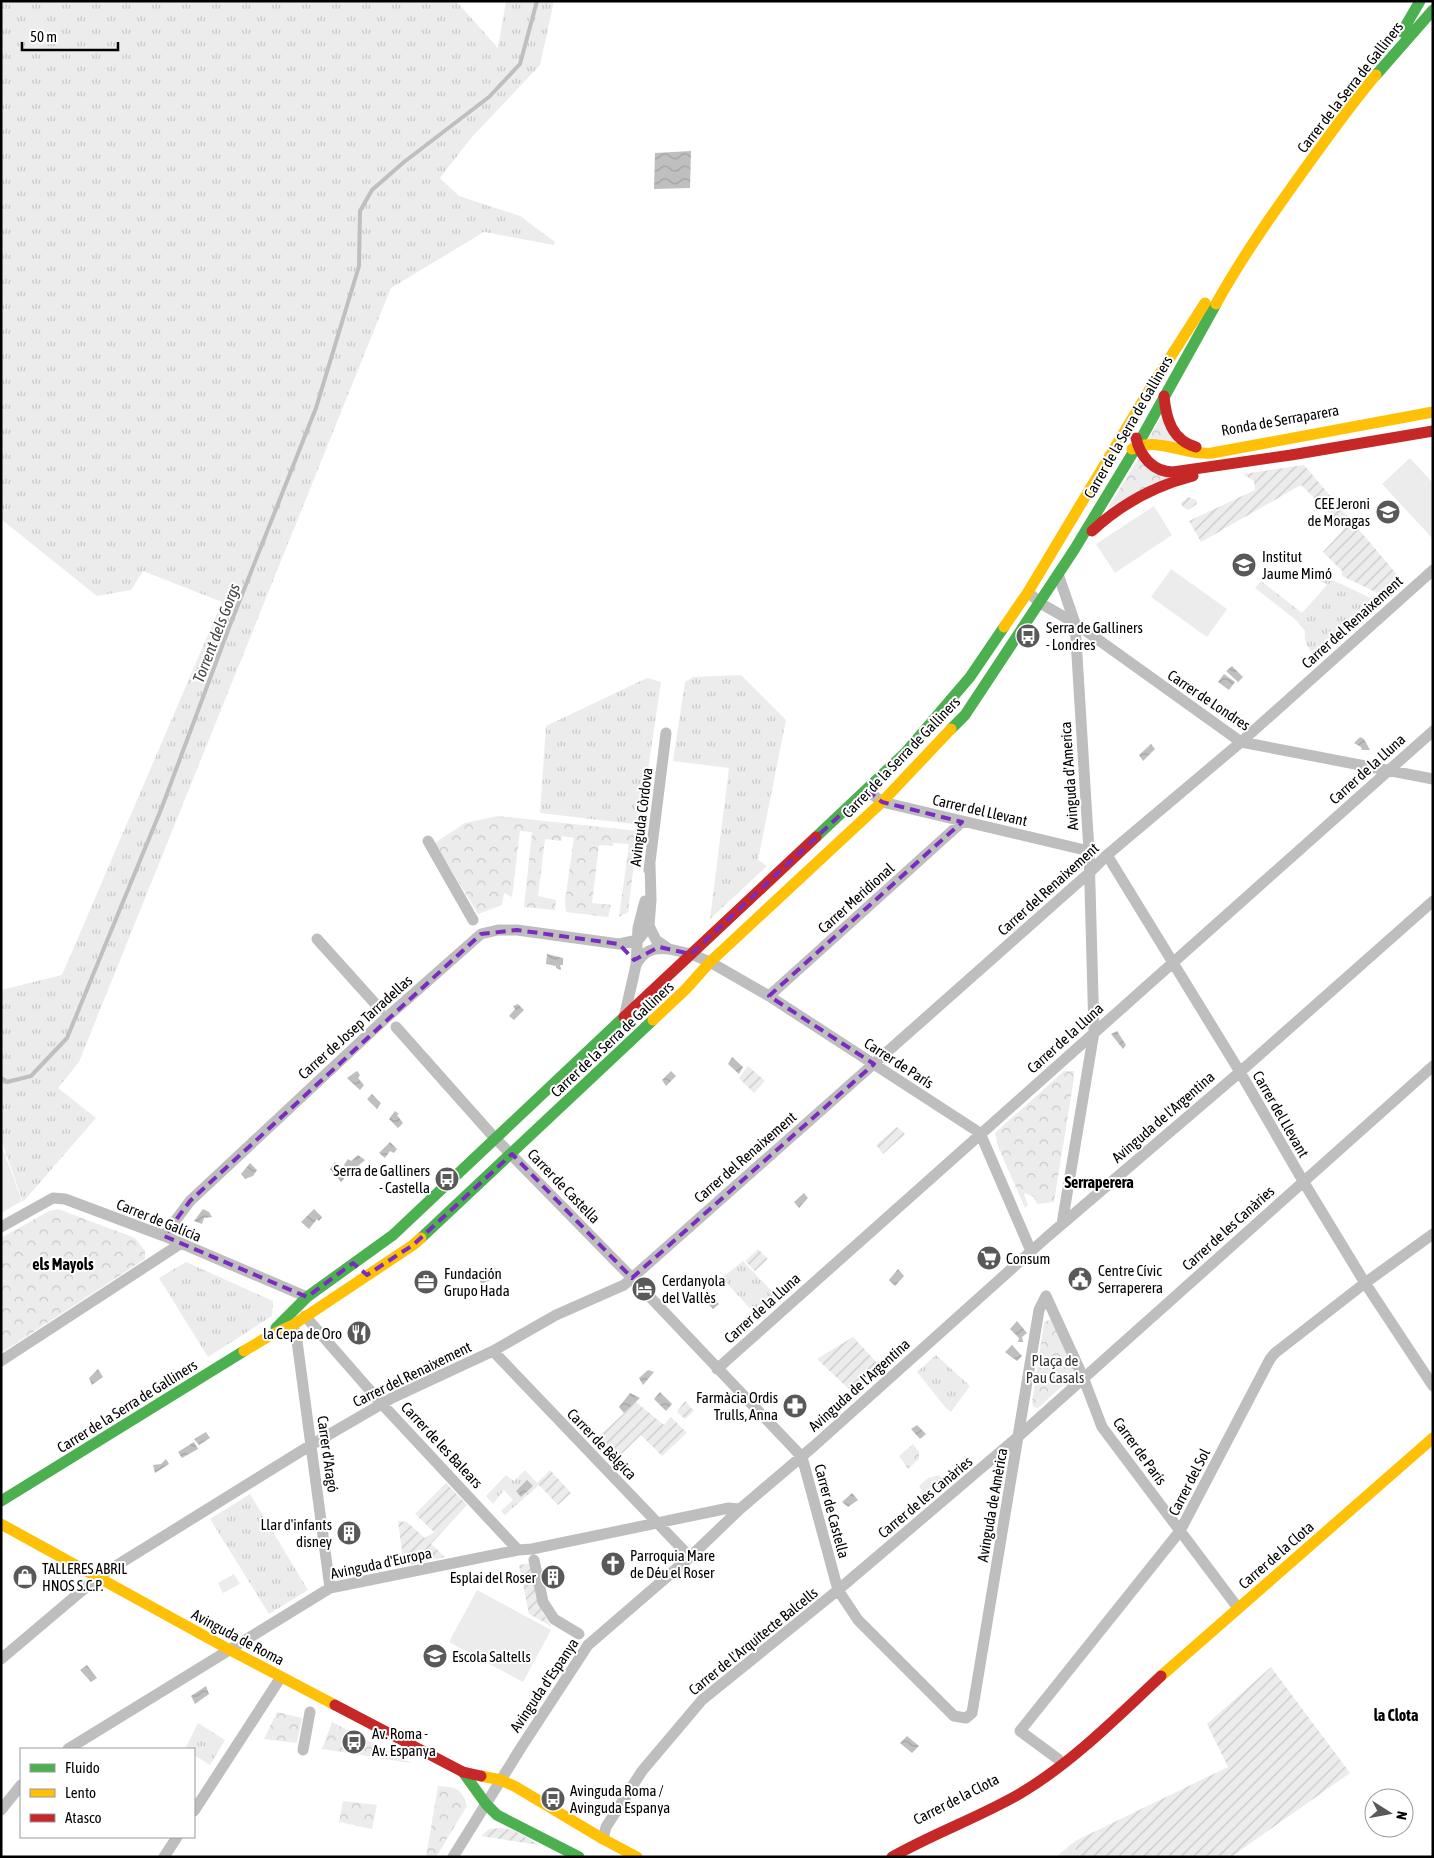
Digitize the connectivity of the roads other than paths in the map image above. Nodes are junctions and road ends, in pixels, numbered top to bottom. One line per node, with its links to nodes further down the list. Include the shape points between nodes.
1 (1420, 1): 4 (street, Carrer de la Serra de Galliners, via 1400,36 1263,216)
2 (1433, 10): 3 (street, Carrer de la Serra de Galliners, via 1370,82 1267,221 1232,275)
3 (1164, 396): 5 (street, Ronda de Serraparera, via 1169,425 1182,442 1205,448); 7 (street, Carrer de la Serra de Galliners)
4 (1145, 398): 7 (street, via 1136,435); 9 (street, Carrer de la Serra de Galliners)
5 (1433, 411): 7 (street, Ronda de Serraparera, via 1214,453 1195,453 1161,445)
6 (1433, 431): 8 (street)
7 (1137, 446): 8 (street, via 1152,465 1166,472); 9 (street, via 1122,456 1086,506); 10 (street, Carrer de la Serra de Galliners)
8 (1341, 447): 10 (street, via 1332,452 1185,477 1144,492 1116,509)
9 (1075, 512): 13 (street, Carrer de la Serra de Galliners)
10 (1074, 550): 12 (street, Carrer de la Serra de Galliners)
11 (1433, 570): 18 (street, Carrer del Renaixement)
12 (1058, 574): 14 (street, Carrer de la Serra de Galliners); 15 (street)
13 (1028, 592): 14 (street, Carrer de Londres); 21 (street, Carrer de la Serra de Galliners, via 970,677 905,753)
14 (1040, 603): 15 (street, Carrer de Londres); 22 (street, Carrer de la Serra de Galliners, via 965,715)
15 (1074, 623): 18 (street, Carrer de Londres); 25 (street, Avinguda d'America)
16 (1433, 731): 19 (street, Carrer de la Lluna)
17 (666, 733): 27 (street, Avinguda Còrdova)
18 (1241, 742): 19 (street, Carrer de Londres); 26 (street, Carrer del Renaixement)
19 (1389, 770): 20 (street, Carrer de Londres); 38 (street, Carrer de la Lluna)
20 (1433, 779)
21 (868, 790): 22 (street, Carrer del Llevant); 36 (street, Carrer de la Serra de Galliners)
22 (882, 802): 23 (street, Carrer del Llevant); 37 (street, Carrer de la Serra de Galliners)
23 (962, 822): 25 (street, Carrer del Llevant); 40 (street, Carrer Meridional)
24 (428, 841): 30 (street)
25 (1089, 851): 28 (street, Avinguda d'America)
26 (1107, 855): 28 (street, Carrer del Renaixement); 38 (street, Carrer del Llevant)
27 (650, 864): 31 (street); 33 (street, Avinguda Còrdova)
28 (1089, 873): 44 (street, Avinguda d'America); 45 (street, Carrer del Renaixement)
29 (1433, 901): 47 (street, Avinguda de l'Argentina)
30 (473, 920)
31 (649, 926): 33 (street); 35 (street, via 656,940)
32 (318, 939): 41 (street)
33 (638, 940): 34 (street); 39 (street, Avinguda Còrdova)
34 (619, 944): 39 (street, via 629,951); 55 (street, Carrer de Josep Tarradellas, via 517,930 481,934 190,1201)
35 (669, 949): 36 (street, Carrer de París); 39 (street, via 648,950)
36 (691, 954): 37 (street, Carrer de París); 42 (street, Carrer de la Serra de Galliners)
37 (710, 962): 40 (street, Carrer de París); 50 (street, Carrer de la Serra de Galliners, via 686,989)
38 (1173, 962): 44 (street, Carrer de la Lluna); 47 (street, Carrer del Llevant)
39 (636, 965): 42 (street, Avinguda Còrdova)
40 (769, 996): 45 (street, Carrer de París)
41 (380, 1009)
42 (623, 1020): 49 (street, Carrer de la Serra de Galliners)
43 (396, 1026): 49 (street, Carrer de Castella)
44 (1094, 1032): 48 (street, Carrer de la Lluna); 52 (street, Avinguda d'America)
45 (874, 1064): 48 (street, Carrer de París); 60 (street, Carrer del Renaixement)
46 (1433, 1066): 51 (street, Carrer de les Canàries)
47 (1240, 1072): 51 (street, Carrer del Llevant); 52 (street, Avinguda de l'Argentina)
48 (980, 1133): 57 (street); 69 (street, Carrer de la Lluna)
49 (494, 1137): 50 (street, Carrer de Castella); 58 (street, Carrer de la Serra de Galliners, via 393,1235)
50 (512, 1154): 59 (street, Carrer de la Serra de Galliners, via 413,1245); 60 (street, Carrer de Castella)
51 (1303, 1181): 61 (street, Carrer del Llevant); 70 (street, Carrer de les Canàries)
52 (1062, 1224): 57 (street, Avinguda de l'Argentina)
53 (1, 1227): 55 (street, Carrer de Galícia, via 53,1198 65,1199)
54 (1433, 1234): 61 (street, Carrer del Sol)
55 (164, 1236): 56 (street, Carrer de Galícia)
56 (180, 1244): 63 (street, Carrer de Galícia); 68 (street)
57 (1031, 1251): 76 (street, Avinguda de l'Argentina)
58 (356, 1260): 59 (street, via 358,1271); 63 (street, Carrer de la Serra de Galliners)
59 (367, 1275): 64 (street, Carrer de la Serra de Galliners)
60 (632, 1278): 67 (street, Carrer del Renaixement, via 624,1285 556,1315); 69 (street, Carrer de Castella)
61 (1364, 1283): 71 (street, Carrer del Llevant); 81 (street, Carrer del Sol, via 1270,1359)
62 (1046, 1296): 70 (street, Carrer de París); 73 (street, Avinguda de Amèrica, via 1039,1310)
63 (307, 1297): 64 (street, via 311,1302); 66 (street, Carrer de la Serra de Galliners)
64 (305, 1316): 65 (street, Carrer de la Serra de Galliners); 72 (street, Carrer de les Balears)
65 (293, 1325): 66 (street, Carrer de la Serra de Galliners); 75 (street, Carrer d'Aragó, via 298,1341)
66 (269, 1336): 77 (street, Carrer de la Serra de Galliners)
67 (493, 1352): 72 (street, Carrer del Renaixement); 79 (street, Carrer de Bèlgica)
68 (1, 1361)
69 (717, 1369): 76 (street, Carrer de Castella)
70 (1083, 1377): 73 (street, Carrer de les Canàries); 81 (street, Carrer de París, via 1102,1427)
71 (1433, 1386)
72 (381, 1403): 75 (street, Carrer del Renaixement); 82 (street, Carrer de les Balears)
73 (1018, 1430): 87 (street, Carrer de les Canàries); 95 (street, Avinguda de Amèrica, via 972,1713)
74 (1433, 1438): 88 (street, Carrer de la Clota)
75 (311, 1445): 85 (street, Carrer del Renaixement); 86 (street, Carrer d'Aragó)
76 (802, 1457): 78 (street, Avinguda d'Espanya); 87 (street, Carrer de Castella)
77 (1, 1501)
78 (740, 1509): 79 (street, Avinguda d'Europa, via 730,1508); 83 (street, Avinguda d'Espanya)
79 (655, 1522): 82 (street, Avinguda d'Europa); 83 (street, Carrer de Bèlgica)
80 (1, 1524): 85 (street, Avinguda de Roma)
81 (1180, 1531): 88 (street, Carrer de París); 98 (street, Carrer del Sol, via 1020,1731)
82 (518, 1550): 86 (street, Avinguda d'Europa)
83 (690, 1557): 100 (street, Avinguda d'Espanya, via 588,1645)
84 (534, 1560): 89 (street, via 543,1602 554,1619)
85 (98, 1577): 90 (street, Avinguda de Roma); 91 (street, Carrer del Renaixement)
86 (330, 1588): 90 (street, Avinguda d'Europa)
87 (838, 1590): 95 (street, Carrer de Castella, via 858,1620 954,1716); 106 (street, Carrer de l'Arquitecte Balcells, via 702,1700 642,1771 606,1827)
88 (1238, 1608): 93 (street, Carrer de la Clota)
89 (579, 1634)
90 (230, 1650): 92 (street, Avinguda de Roma); 96 (street, Avinguda d'Europa)
91 (1, 1659)
92 (281, 1677): 99 (street, Avinguda de Roma); 103 (street)
93 (1140, 1694): 98 (street, Carrer de la Clota); 112 (street, Carrer de la Clota, via 1100,1734 1038,1782 981,1815)
94 (310, 1712): 97 (street)
95 (966, 1718)
96 (70, 1748)
97 (303, 1750)
98 (1058, 1759): 111 (street, Carrer de la Clota, via 994,1799)
99 (463, 1772): 100 (street, Avinguda de Roma); 102 (street, Avinguda de Roma)
100 (501, 1780): 102 (street, Avinguda d'Espanya); 106 (street, Avinguda de Roma)
101 (20, 1786): 104 (street)
102 (486, 1804): 108 (street, Avinguda d'Espanya); 109 (street, Avinguda de Roma, via 497,1815)
103 (195, 1809)
104 (1, 1810)
105 (176, 1838): 107 (street)
106 (603, 1839): 110 (street, Avinguda de Roma)
107 (164, 1857)
108 (453, 1857)
109 (579, 1857)
110 (637, 1857)
111 (880, 1857)
112 (892, 1857)

